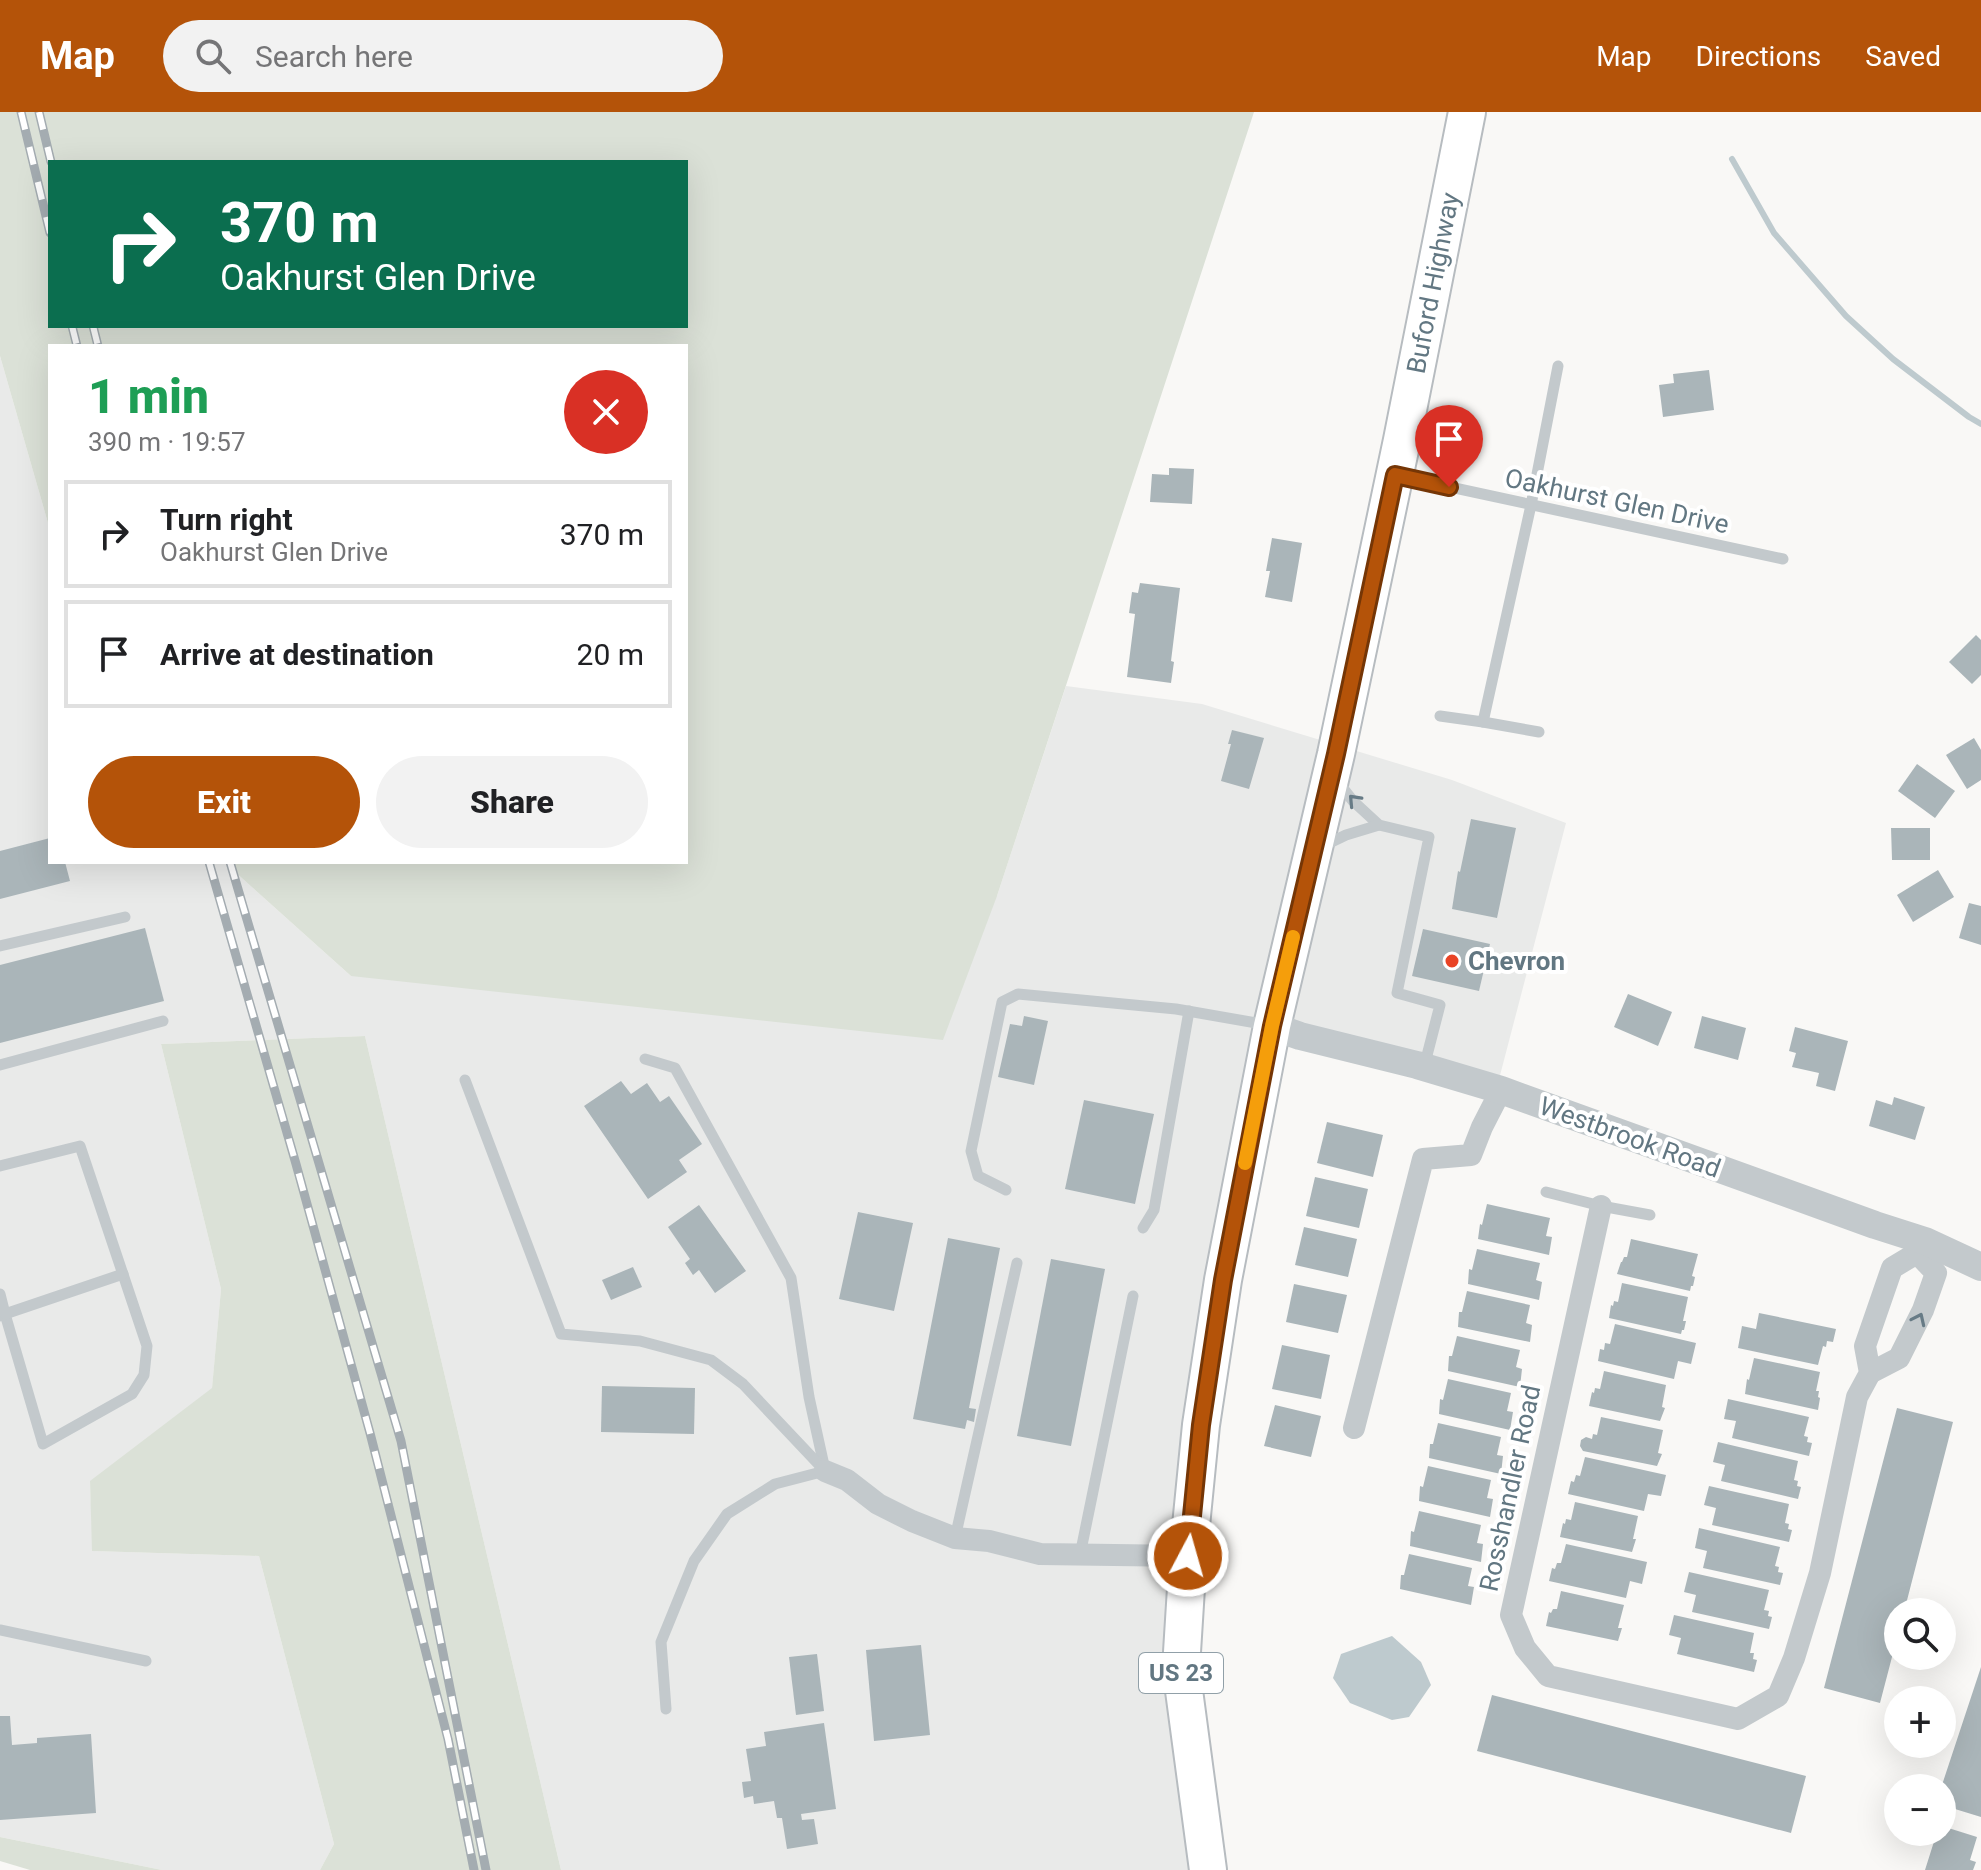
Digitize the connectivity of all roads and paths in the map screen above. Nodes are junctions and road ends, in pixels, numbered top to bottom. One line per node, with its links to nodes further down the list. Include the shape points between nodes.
1 (1467, 112): 3 (main road, Buford Highway / US 23)
2 (1558, 366): 4 (lane)
3 (1395, 475): 4 (lane, Oakhurst Glen Drive); 9 (main road, Buford Highway / US 23)
4 (1531, 505): 5 (lane, Oakhurst Glen Drive); 7 (lane)
5 (1783, 559)
6 (1440, 716): 7 (lane)
7 (1483, 722): 8 (lane)
8 (1539, 732)
9 (1332, 774): 10 (lane, one-way to 9); 11 (main road, Buford Highway / US 23)
10 (1379, 825): 11 (lane); 19 (lane, via 1429,837 1397,993 1440,1005)
11 (1314, 850): 16 (main road, Buford Highway / US 23)
12 (125, 917): 13 (lane)
13 (0, 946)
14 (1189, 1011): 16 (lane); 23 (lane, via 1018,994 1002,1002 971,1151 978,1176); 27 (lane, via 1154,1210)
15 (163, 1021): 18 (lane)
16 (1272, 1026): 19 (street, Westbrook Road); 40 (main road, Buford Highway / US 23, via 1223,1280)
17 (645, 1059): 37 (lane, via 675,1068 791,1278)
18 (0, 1065)
19 (1424, 1067): 21 (street, Westbrook Road)
20 (465, 1080): 37 (lane, via 561,1334 640,1341 711,1360 743,1384)
21 (1501, 1090): 28 (street, Westbrook Road, via 1875,1225); 36 (street, via 1471,1155 1423,1159)
22 (0, 1166): 31 (lane, via 80,1146)
23 (1006, 1190)
24 (1546, 1192): 25 (lane)
25 (1601, 1206): 26 (lane); 35 (street, Rosshandler Road, via 1511,1615 1525,1648 1548,1676 1738,1719 1778,1696 1820,1573 1857,1397)
26 (1650, 1215)
27 (1143, 1228)
28 (1921, 1247): 30 (street, Westbrook Road); 35 (street, Rosshandler Road, via 1892,1268 1865,1346); 35 (street, one-way to 28, via 1899,1358 1923,1310 1936,1273)
29 (1017, 1263): 38 (lane)
30 (1981, 1267)
31 (123, 1274): 34 (lane); 34 (lane, via 147,1346 144,1375 132,1394 43,1444)
32 (0, 1294): 34 (lane)
33 (1133, 1296): 39 (lane)
34 (2, 1315)
35 (1870, 1373)
36 (1354, 1428)
37 (825, 1471): 38 (street, via 878,1504); 43 (lane, via 775,1484 727,1514 694,1561 661,1642)
38 (955, 1538): 39 (street, via 1040,1554)
39 (1080, 1555): 40 (street)
40 (1188, 1556): 44 (main road, Buford Highway / US 23, via 1181,1668)
41 (0, 1630): 42 (lane)
42 (146, 1661)
43 (666, 1709)
44 (1208, 1870)

